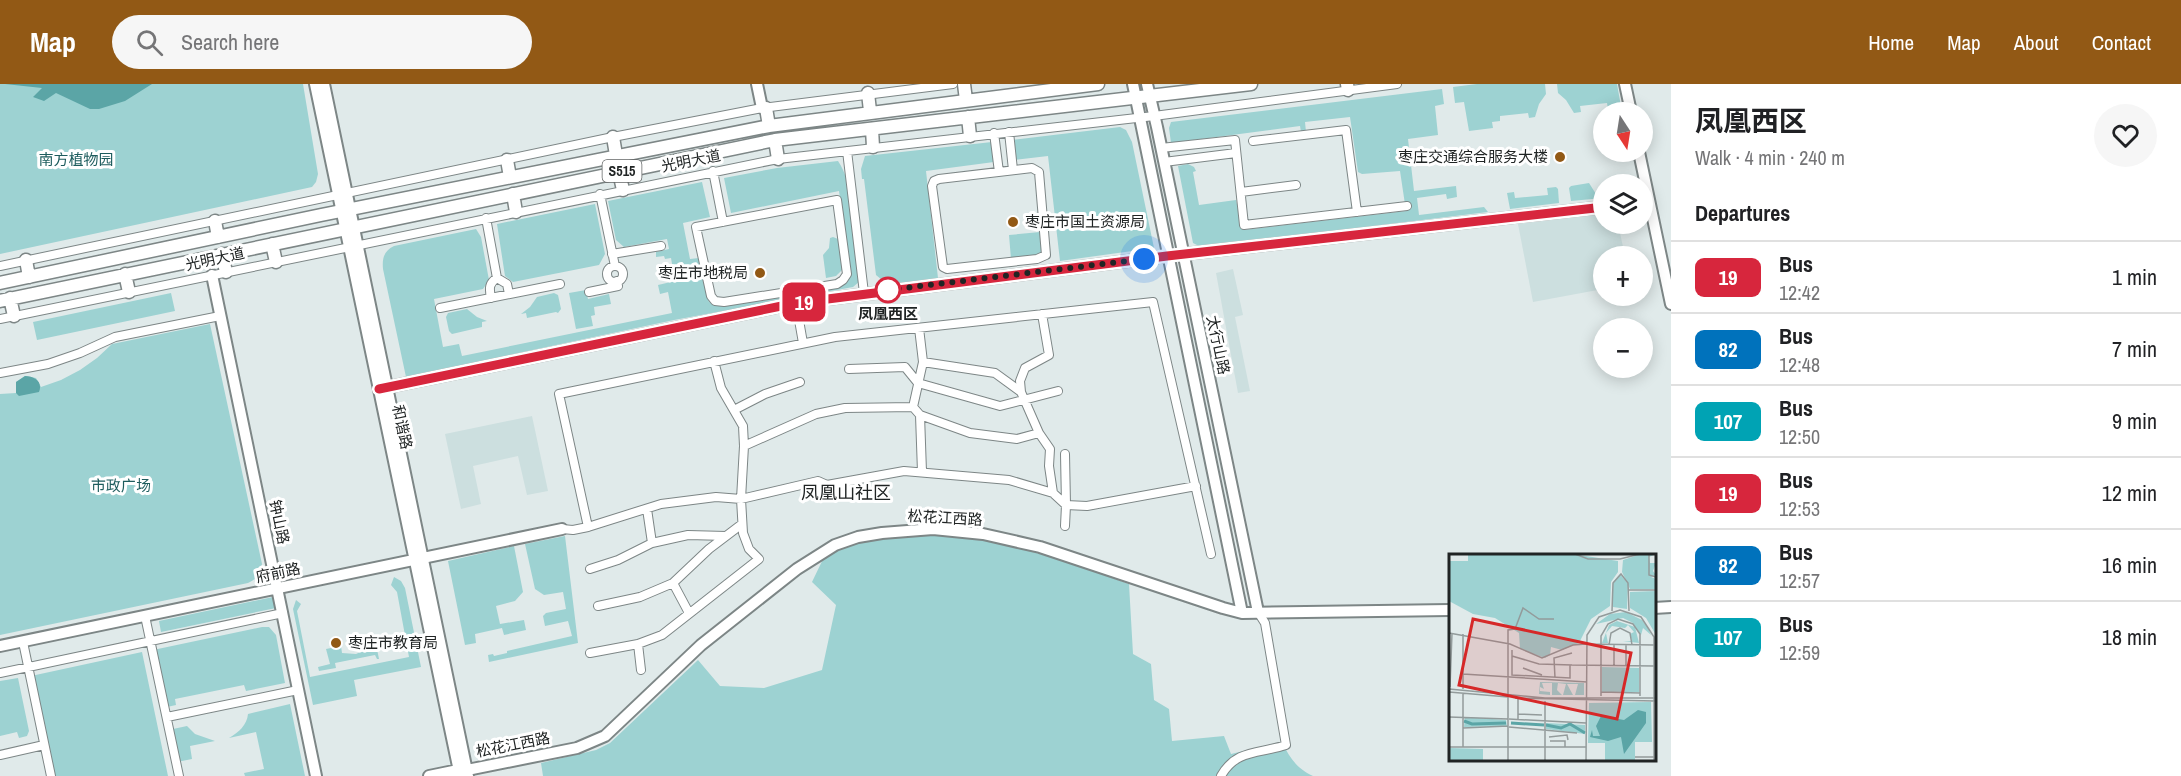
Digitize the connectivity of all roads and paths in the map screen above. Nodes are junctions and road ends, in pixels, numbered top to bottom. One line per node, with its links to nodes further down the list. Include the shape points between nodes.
1 (315, 84): 46 (street, 和谐路)
2 (324, 84): 46 (street, 和谐路)
3 (757, 84): 17 (street)
4 (953, 84): 13 (street, S515)
5 (964, 84): 15 (main road)
6 (1098, 84): 15 (main road, 光明大道 / S515)
7 (1133, 84): 14 (street, 太行山路)
8 (1251, 84): 12 (main road, 光明大道 / S515)
9 (1397, 84): 11 (street, 光明大道 / S515)
10 (1625, 84): 16 (street)
11 (1348, 87): 19 (street, 光明大道 / S515)
12 (1148, 90): 14 (main road, 光明大道 / S515); 19 (street, 太行山路)
13 (868, 93): 17 (street, S515); 18 (main road)
14 (1135, 98): 20 (main road, 光明大道 / S515); 21 (street, 太行山路)
15 (966, 100): 18 (main road, 光明大道 / S515)
16 (1629, 102)
17 (764, 108): 22 (main road); 27 (street, S515)
18 (870, 111): 22 (main road, 光明大道 / S515)
19 (1154, 116): 21 (street, 光明大道 / S515); 31 (street, 太行山路)
20 (968, 117): 23 (main road, 光明大道 / S515); 26 (main road)
21 (1138, 117): 24 (street, 光明大道 / S515); 66 (street, 太行山路)
22 (769, 126): 34 (main road, 光明大道 / S515)
23 (872, 129): 28 (main road, 光明大道 / S515); 30 (main road)
24 (1009, 132): 25 (street, 光明大道 / S515); 38 (street)
25 (994, 133): 26 (street, 光明大道 / S515); 41 (street)
26 (970, 136): 30 (street, 光明大道 / S515)
27 (613, 137): 34 (main road); 36 (street, S515)
28 (775, 140): 35 (main road); 40 (main road, 光明大道 / S515)
29 (1253, 141): 53 (street, via 1346,130)
30 (873, 147): 32 (street, 光明大道 / S515)
31 (1161, 148): 33 (street, via 1235,140); 37 (street, 太行山路)
32 (847, 151): 35 (street, 光明大道 / S515); 79 (street)
33 (1236, 153): 37 (street); 45 (street)
34 (616, 155): 42 (main road, 光明大道 / S515)
35 (778, 159): 39 (street, 光明大道 / S515)
36 (507, 160): 42 (main road); 46 (street, S515)
37 (1164, 162): 65 (street, 太行山路)
38 (1013, 170): 41 (street); 41 (street, via 1032,168 1039,172 1046,255 1037,260 947,269 941,264 934,182)
39 (713, 171): 44 (street, 光明大道 / S515); 56 (street)
40 (620, 172): 44 (main road); 47 (main road, 光明大道 / S515)
41 (999, 172)
42 (510, 177): 51 (main road, 光明大道 / S515)
43 (1296, 185): 45 (street)
44 (623, 190): 48 (street, 光明大道 / S515)
45 (1241, 192): 53 (street, via 1244,225)
46 (343, 194): 51 (street, 和谐路); 55 (street, S515)
47 (513, 194): 52 (main road); 57 (main road, 光明大道 / S515)
48 (600, 194): 52 (street, 光明大道 / S515); 64 (street)
49 (1407, 206): 53 (street)
50 (1593, 208): 65 (street)
51 (346, 210): 57 (street, 和谐路); 59 (main road, 光明大道 / S515)
52 (516, 212): 54 (street, 光明大道 / S515)
53 (1357, 212)
54 (486, 218): 61 (street, 光明大道 / S515); 74 (street)
55 (215, 221): 59 (main road); 67 (street, S515)
56 (723, 222): 56 (street, via 696,227 715,301 837,284 847,274 837,200)
57 (350, 227): 60 (main road, 光明大道 / S515); 61 (street, 和谐路)
58 (1653, 231): 84 (street)
59 (218, 237): 73 (main road, 光明大道 / S515)
60 (272, 244): 63 (main road, 光明大道 / S515); 68 (main road)
61 (353, 245): 68 (street, 光明大道 / S515); 98 (street, 和谐路)
62 (661, 246): 64 (street)
63 (222, 254): 70 (main road); 71 (main road, 光明大道 / S515)
64 (612, 254): 78 (street, via 615,266 623,274 618,286)
65 (1184, 255): 66 (street); 105 (street, 太行山路)
66 (1167, 256): 79 (street); 106 (street, 太行山路)
67 (26, 260): 69 (street, S515); 73 (main road)
68 (276, 262): 70 (street, 光明大道 / S515)
69 (0, 266)
70 (226, 272): 72 (street, 光明大道 / S515)
71 (125, 274): 77 (main road); 82 (main road, 光明大道 / S515)
72 (212, 275): 77 (street, 光明大道 / S515); 87 (street, 钟山路)
73 (29, 277): 75 (main road, 光明大道 / S515)
74 (497, 278): 80 (street, via 507,284); 81 (street, via 489,288)
75 (0, 283)
76 (560, 284): 80 (street)
77 (129, 292): 88 (street, 光明大道 / S515)
78 (589, 292)
79 (864, 293): 83 (street)
80 (509, 294): 81 (street)
81 (491, 298): 85 (street)
82 (5, 299): 88 (main road)
83 (796, 303): 91 (street); 98 (street)
84 (1671, 304)
85 (440, 308)
86 (1042, 314): 90 (street); 100 (street, via 1049,355 1025,368 1020,381); 110 (street, via 1154,302)
87 (220, 315): 95 (street, via 116,337 48,364); 125 (street, 钟山路)
88 (14, 316): 89 (street, 光明大道 / S515)
89 (0, 319)
90 (919, 328): 91 (street); 93 (street)
91 (803, 343): 92 (street)
92 (714, 361): 102 (street, via 721,388); 117 (street, via 559,394)
93 (923, 362): 97 (street); 100 (street, via 995,373)
94 (849, 369): 97 (street, via 905,367)
95 (0, 373)
96 (800, 382): 102 (street)
97 (918, 383): 100 (street, via 1000,406); 101 (street)
98 (383, 388): 122 (street, 和谐路)
99 (1058, 391): 100 (street)
100 (1022, 396): 104 (street)
101 (913, 407): 103 (street); 107 (street, via 845,408 816,414)
102 (734, 410): 107 (street, via 743,426)
103 (920, 415): 104 (street, via 970,433 1017,439); 109 (street)
104 (1039, 433): 111 (street, via 1050,449)
105 (1222, 439): 106 (street); 128 (street, 太行山路)
106 (1206, 442): 131 (street, 太行山路)
107 (744, 446): 112 (street)
108 (1065, 454): 113 (street)
109 (922, 472): 111 (street, via 1009,480); 112 (street, via 904,471 827,485 818,481)
110 (1196, 486): 113 (street, via 1087,506); 121 (street)
111 (1053, 493): 113 (street)
112 (741, 499): 114 (street, via 716,497); 115 (street)
113 (1066, 505): 116 (street)
114 (647, 509): 117 (street); 120 (street)
115 (742, 524): 119 (street); 130 (street, via 749,549 759,559)
116 (1065, 526)
117 (588, 527): 118 (street)
118 (562, 529): 122 (street, 府前路)
119 (726, 536): 120 (street, via 688,535); 124 (street)
120 (652, 543): 123 (street)
121 (1211, 554)
122 (419, 560): 125 (street, 府前路); 145 (street, 和谐路)
123 (590, 569)
124 (673, 583): 126 (street, via 640,597); 130 (street)
125 (277, 589): 129 (street, 钟山路); 132 (street, 府前路)
126 (598, 606)
127 (1449, 610): 128 (street, 松花江西路)
128 (1258, 612): 131 (street, 松花江西路); 150 (street, via 1265,622 1286,745 1239,756)
129 (282, 613): 133 (street); 141 (street, 钟山路)
130 (689, 613): 135 (street, via 662,635)
131 (1242, 613): 145 (street, 松花江西路, via 1040,547 983,534 933,529 858,537 835,545 788,575 688,656 605,736 577,748)
132 (146, 616): 133 (street); 134 (street, 府前路)
133 (151, 641): 138 (street); 142 (street)
134 (22, 642): 136 (street, 府前路); 138 (street)
135 (638, 644): 137 (street); 139 (street)
136 (0, 646)
137 (590, 653)
138 (28, 667): 140 (street); 143 (street)
139 (641, 670)
140 (0, 673)
141 (298, 690): 142 (street); 148 (street, 钟山路)
142 (166, 717): 147 (street)
143 (44, 745): 144 (street); 146 (street)
144 (0, 755)
145 (464, 772): 149 (street, 松花江西路)
146 (51, 776)
147 (179, 776)
148 (316, 776)
149 (429, 776)
150 (1221, 776)

